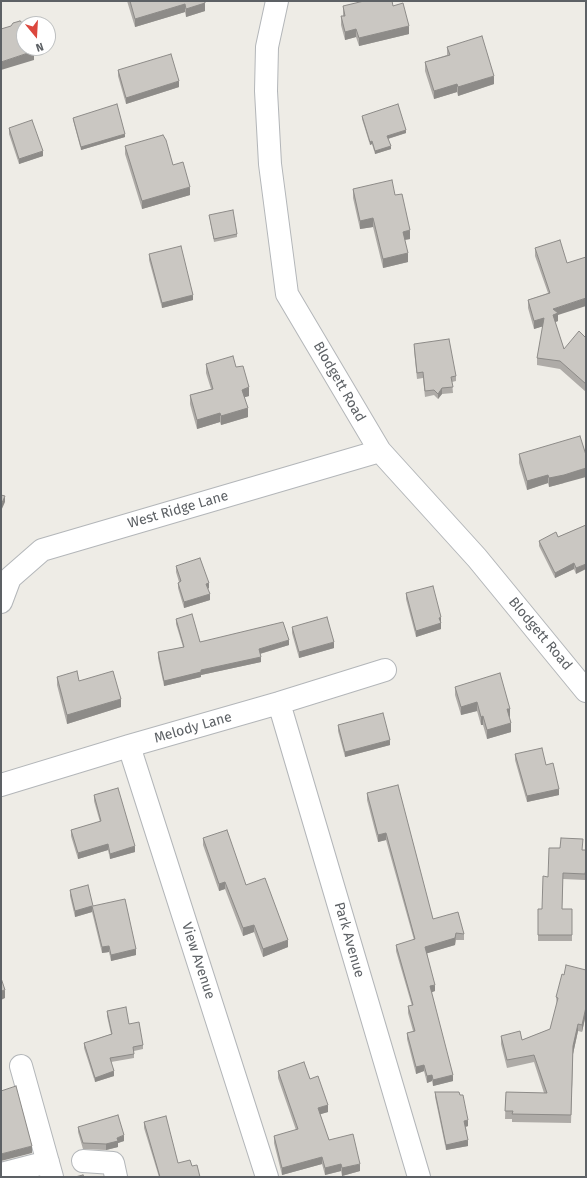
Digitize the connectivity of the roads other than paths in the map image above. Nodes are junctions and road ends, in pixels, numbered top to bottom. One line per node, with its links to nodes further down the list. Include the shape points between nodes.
1 (277, 1): 2 (street, Blodgett Road, via 267,47 266,91 270,164 287,294)
2 (380, 451): 3 (street, West Ridge Lane, via 42,550 10,578); 5 (street, Blodgett Road, via 477,558)
3 (1, 602)
4 (385, 670): 6 (street, Melody Lane)
5 (586, 691)
6 (279, 703): 7 (street, Melody Lane); 15 (street, Park Avenue)
7 (129, 746): 8 (street, Melody Lane); 14 (street, View Avenue)
8 (1, 785)
9 (21, 1066): 11 (street)
10 (84, 1161): 13 (street, via 113,1164)
11 (50, 1169): 12 (street)
12 (1, 1174)
13 (116, 1177)
14 (267, 1177)
15 (419, 1177)

